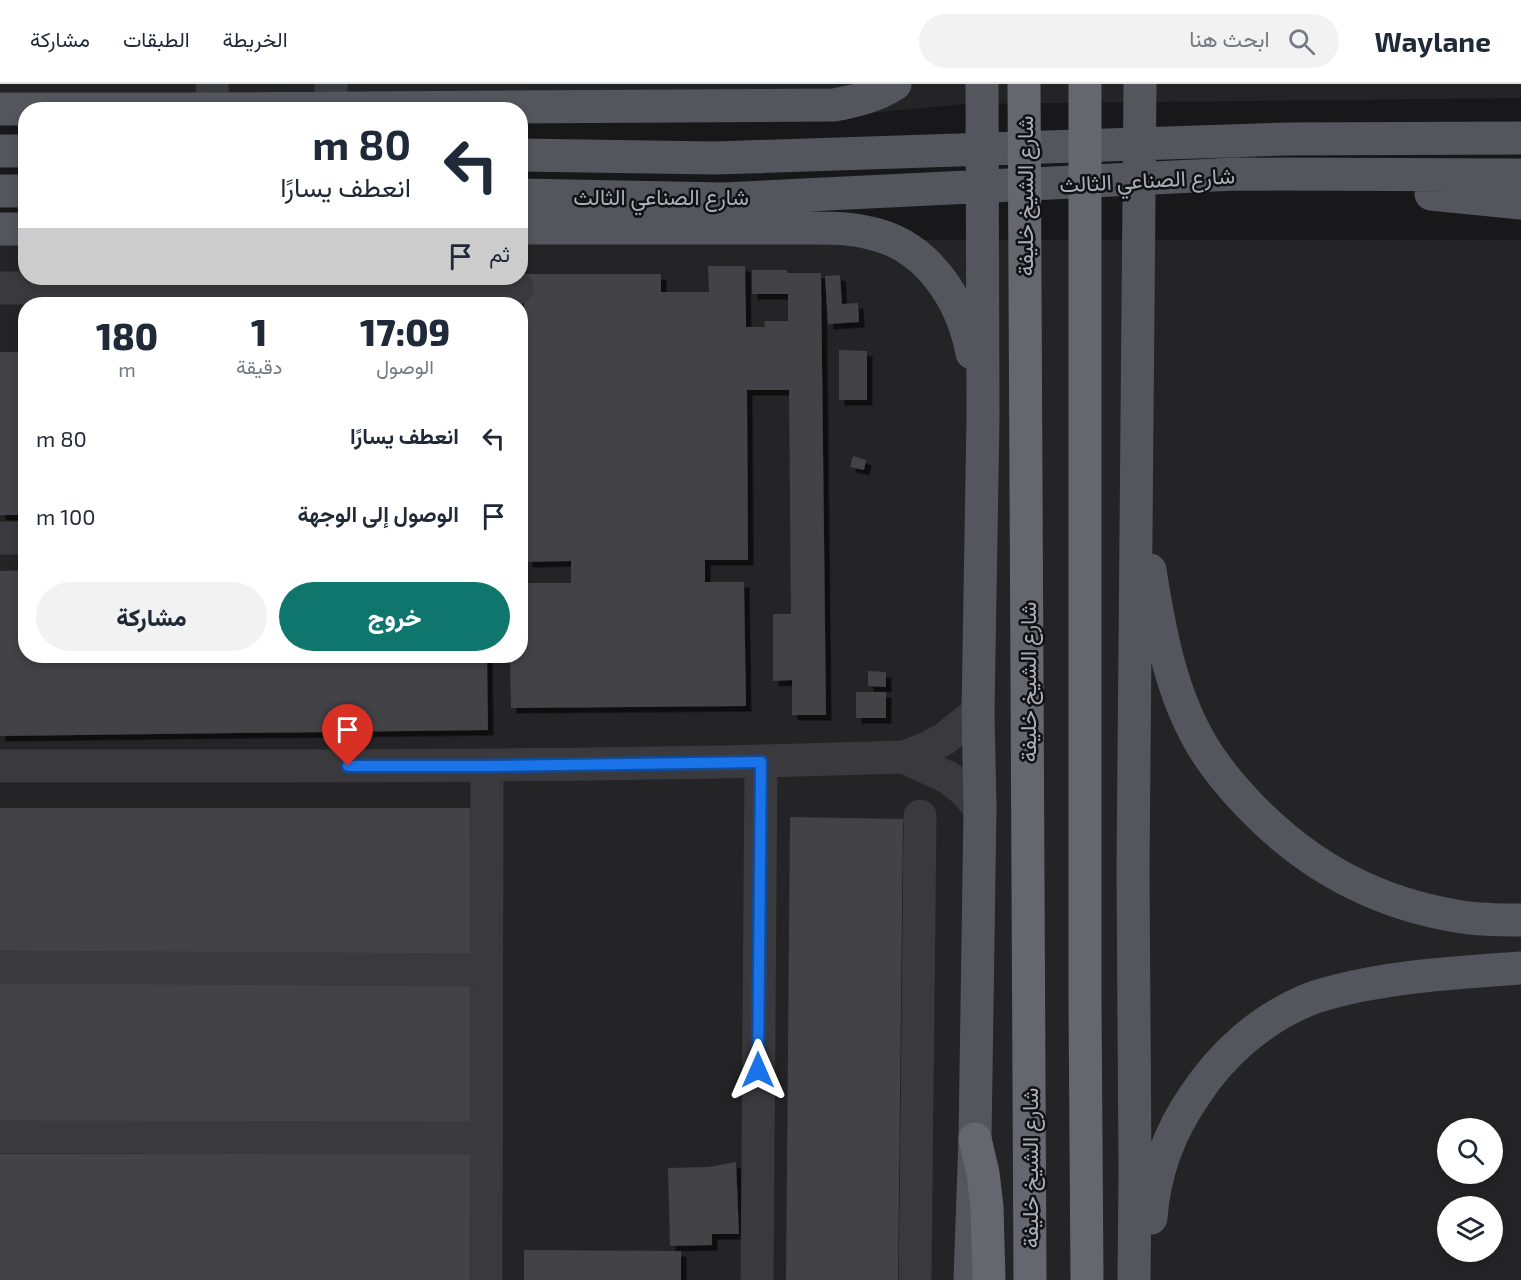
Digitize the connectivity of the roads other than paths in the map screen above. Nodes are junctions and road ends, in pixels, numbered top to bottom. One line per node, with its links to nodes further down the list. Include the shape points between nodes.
1 (212, 84): 8 (street)
2 (895, 84): 7 (main road, via 860,100 834,105)
3 (982, 84): 29 (main road)
4 (1024, 84): 52 (highway, شارع الشيخ خليفة)
5 (1085, 84): 53 (highway)
6 (1140, 84): 30 (main road)
7 (331, 96): 9 (main road)
8 (213, 102)
9 (277, 102)
10 (0, 109): 11 (main road)
11 (18, 109)
12 (1521, 115): 14 (main road, via 1392,119)
13 (1521, 138): 14 (main road, شارع الصناعي الثالث)
14 (1286, 139): 17 (main road, شارع الصناعي الثالث, via 715,158)
15 (18, 151): 16 (main road)
16 (0, 152)
17 (528, 155)
18 (1235, 174): 19 (main road, شارع الصناعي الثالث); 22 (main road, شارع الصناعي الثالث, via 724,199); 23 (main road)
19 (1521, 175)
20 (0, 191): 21 (main road)
21 (18, 191)
22 (528, 195)
23 (1521, 203)
24 (528, 228): 29 (main road, via 835,228 872,233 896,242 937,273 952,295 970,341)
25 (0, 229): 26 (main road)
26 (18, 229)
27 (0, 288): 28 (street)
28 (517, 290)
29 (983, 417): 33 (main road)
30 (1136, 510): 40 (main road, via 1147,548 1162,635 1180,698 1208,755 1267,824 1309,858 1357,886 1409,906 1464,918); 54 (main road)
31 (0, 538): 32 (street)
32 (18, 538)
33 (978, 712): 34 (street, via 944,739); 38 (main road)
34 (904, 757): 35 (street); 38 (street, via 949,778)
35 (761, 762): 37 (street); 48 (street)
36 (0, 766): 37 (street)
37 (487, 766): 43 (street)
38 (980, 808): 46 (main road)
39 (920, 816): 49 (street)
40 (1521, 920)
41 (0, 967): 43 (street)
42 (1521, 968): 55 (main road, via 1422,975 1342,990 1305,1001 1269,1021 1234,1048 1206,1078 1184,1111 1162,1162 1152,1201)
43 (486, 970): 45 (street)
44 (0, 1137): 45 (street)
45 (486, 1138): 47 (street)
46 (975, 1139): 50 (main road); 51 (highway, via 985,1184)
47 (486, 1280)
48 (757, 1280)
49 (915, 1280)
50 (970, 1280)
51 (989, 1280)
52 (1030, 1280)
53 (1087, 1280)
54 (1134, 1280)
55 (1150, 1280)

